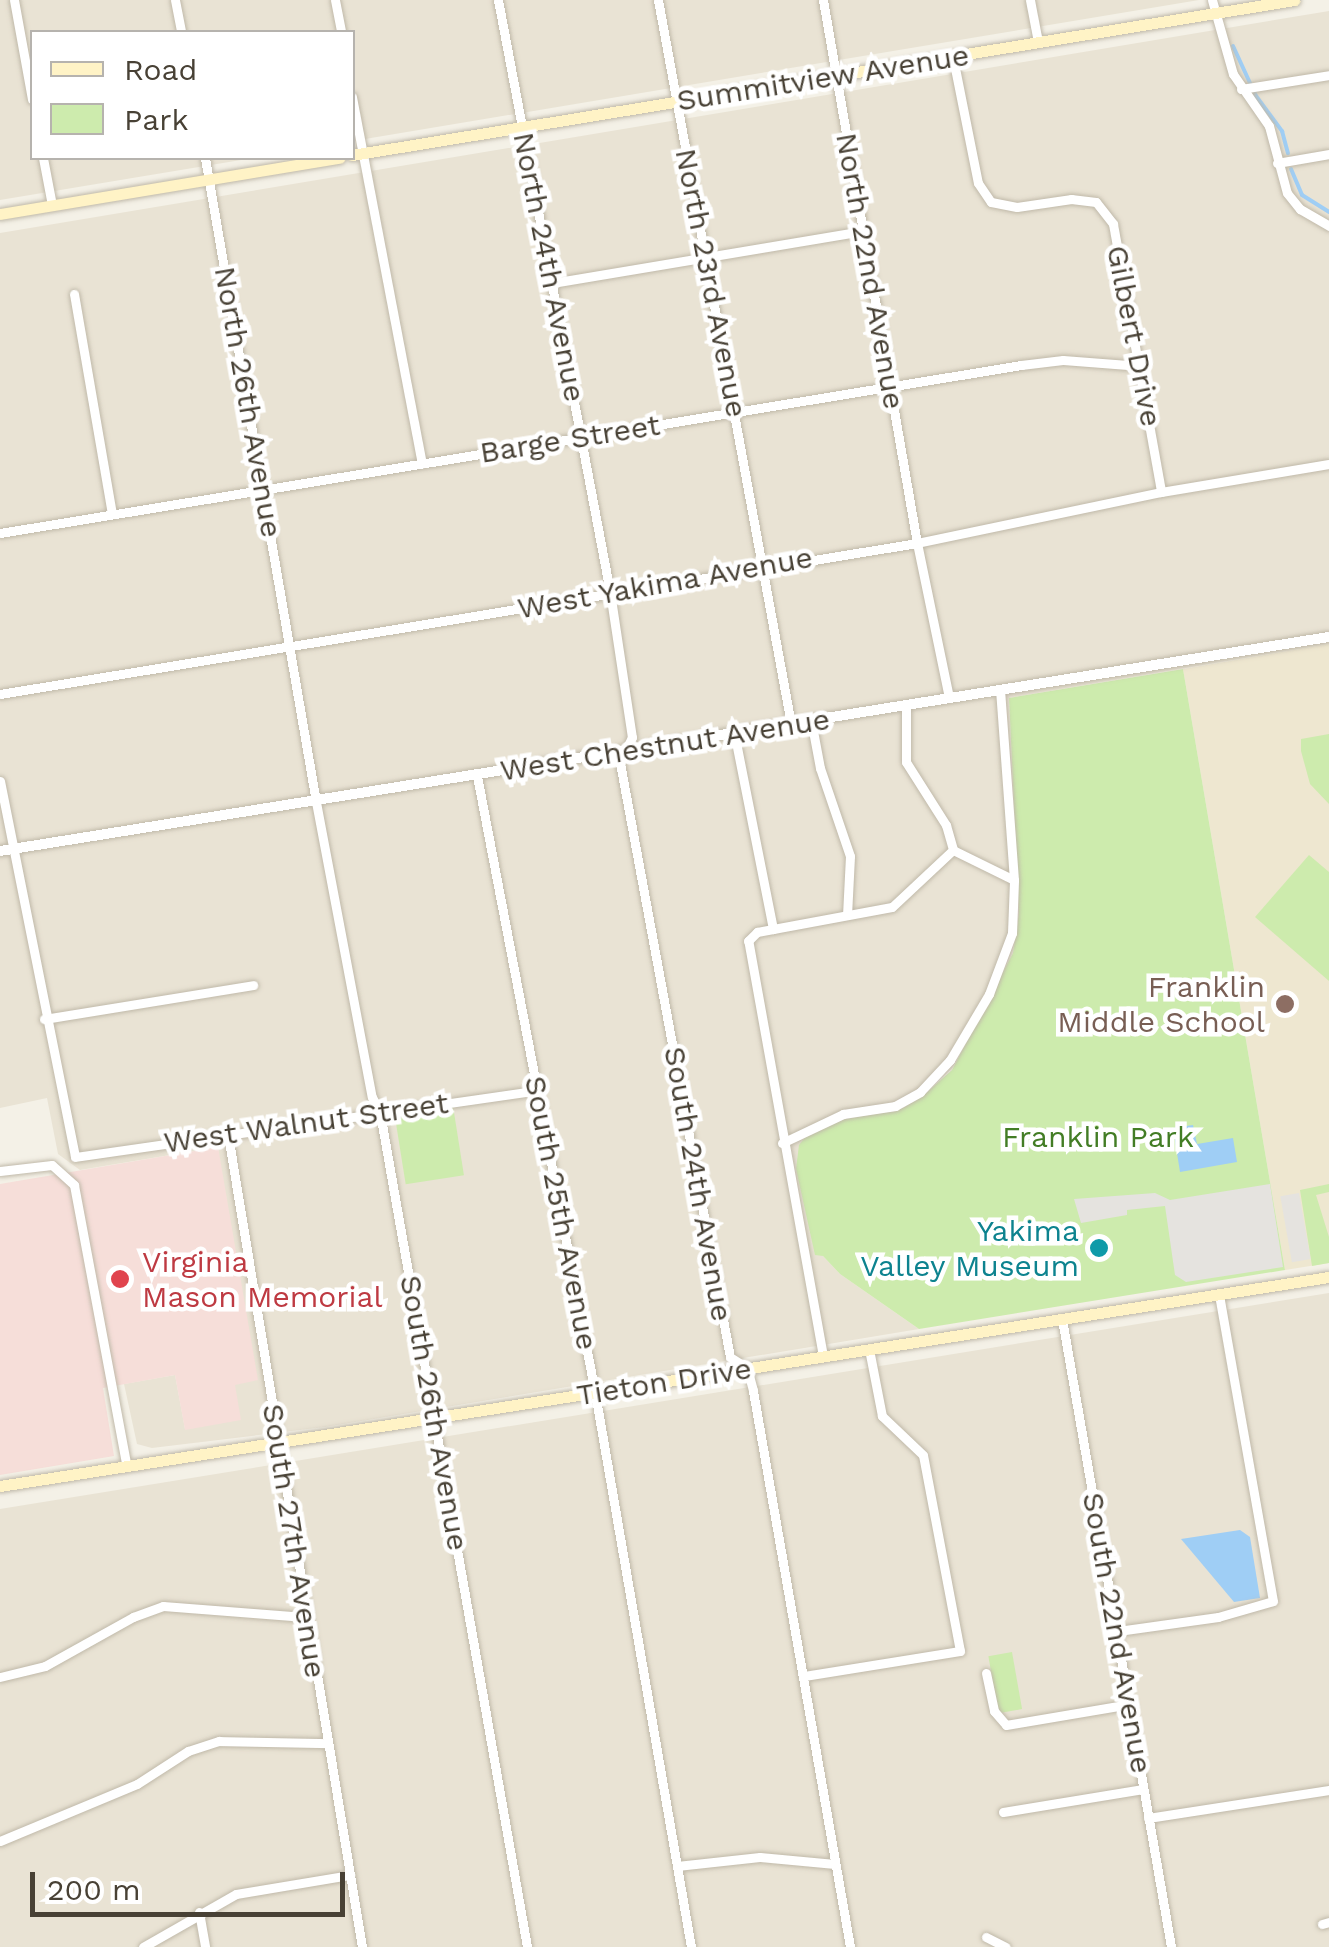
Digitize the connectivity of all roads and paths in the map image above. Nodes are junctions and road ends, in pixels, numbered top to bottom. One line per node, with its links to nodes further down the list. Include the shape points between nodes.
1 (14, 0): 16 (street)
2 (176, 0): 10 (street)
3 (335, 0): 11 (street)
4 (498, 0): 20 (street, North 24th Avenue)
5 (658, 0): 18 (street, North 23rd Avenue)
6 (823, 0): 14 (street, North 22nd Avenue)
7 (1030, 0): 12 (street)
8 (1294, 0): 9 (main road, Summitview Avenue)
9 (1213, 6): 12 (main road, Summitview Avenue); 17 (street, via 1224,52)
10 (182, 30)
11 (341, 30)
12 (1038, 42): 13 (main road, Summitview Avenue)
13 (953, 58): 14 (main road, Summitview Avenue); 35 (street, Gilbert Drive, via 978,182 991,202 1017,208 1096,202 1113,224)
14 (835, 73): 18 (main road, Summitview Avenue); 31 (street, North 22nd Avenue)
15 (1329, 75): 17 (street)
16 (30, 88)
17 (1248, 88): 26 (street, via 1269,126)
18 (677, 101): 20 (main road, Summitview Avenue); 32 (street, North 23rd Avenue)
19 (355, 126): 21 (street)
20 (522, 127): 21 (main road, Summitview Avenue); 33 (street, North 24th Avenue)
21 (358, 154): 39 (street)
22 (1329, 154): 26 (street)
23 (44, 160): 28 (street)
24 (204, 160): 27 (street, North 26th Avenue)
25 (327, 160): 27 (main road)
26 (1278, 163): 30 (street, via 1286,193)
27 (208, 179): 28 (main road); 41 (street, North 26th Avenue)
28 (52, 205): 29 (main road)
29 (0, 214)
30 (1329, 226)
31 (863, 231): 32 (street); 36 (street, North 22nd Avenue)
32 (707, 258): 33 (street); 37 (street, North 23rd Avenue)
33 (552, 283): 38 (street, North 24th Avenue)
34 (74, 294): 43 (street)
35 (1141, 366): 36 (street, Barge Street, via 1062,360); 42 (street, Gilbert Drive)
36 (890, 386): 37 (street, Barge Street); 45 (street, North 22nd Avenue)
37 (736, 413): 38 (street, Barge Street); 46 (street, North 23rd Avenue)
38 (581, 438): 39 (street, Barge Street); 47 (street, North 24th Avenue)
39 (422, 463): 41 (street, Barge Street)
40 (1329, 464): 42 (street, West Yakima Avenue)
41 (265, 488): 43 (street, Barge Street); 49 (street, North 26th Avenue)
42 (1162, 492): 45 (street, West Yakima Avenue)
43 (112, 514): 44 (street, Barge Street)
44 (0, 532)
45 (916, 542): 46 (street, West Yakima Avenue); 52 (street)
46 (764, 565): 47 (street, West Yakima Avenue); 55 (street, North 23rd Avenue)
47 (610, 592): 49 (street, West Yakima Avenue); 57 (street, South 24th Avenue)
48 (1329, 637): 50 (street, West Chestnut Avenue)
49 (289, 646): 51 (street, West Yakima Avenue); 60 (street, South 26th Avenue)
50 (1000, 690): 52 (street, West Chestnut Avenue); 63 (street)
51 (0, 694)
52 (949, 698): 53 (street, West Chestnut Avenue)
53 (906, 705): 54 (street, West Chestnut Avenue); 62 (street, via 906,762 946,824)
54 (811, 720): 55 (street, West Chestnut Avenue); 64 (street, via 850,856)
55 (791, 724): 56 (street, West Chestnut Avenue)
56 (734, 732): 57 (street, West Chestnut Avenue); 65 (street)
57 (629, 749): 58 (street, West Chestnut Avenue); 78 (street, South 24th Avenue, via 620,763 730,1357)
58 (477, 776): 60 (street, West Chestnut Avenue); 68 (street, South 25th Avenue)
59 (0, 781): 61 (street)
60 (316, 802): 61 (street, West Chestnut Avenue); 69 (street, South 26th Avenue)
61 (6, 850): 67 (street)
62 (953, 850): 63 (street); 64 (street, via 892,908)
63 (1014, 880): 71 (street, via 1012,932 989,994 950,1060 920,1092 895,1106 843,1114)
64 (847, 915): 65 (street)
65 (773, 929): 71 (street, via 748,942)
66 (253, 985): 67 (street)
67 (44, 1019): 70 (street, West Walnut Street, via 74,1157)
68 (538, 1090): 69 (street, West Walnut Street); 79 (street, South 25th Avenue)
69 (380, 1112): 70 (street, West Walnut Street); 80 (street, South 26th Avenue)
70 (228, 1135): 81 (street, South 27th Avenue)
71 (782, 1143): 77 (street)
72 (0, 1171): 82 (street, via 40,1164 62,1170 74,1185)
73 (1329, 1277): 74 (main road, Tieton Drive)
74 (1218, 1294): 75 (main road, Tieton Drive); 85 (street, via 1273,1601)
75 (1062, 1319): 76 (main road, Tieton Drive); 85 (street, South 22nd Avenue)
76 (868, 1348): 77 (main road, Tieton Drive); 87 (street, via 882,1416 923,1454 960,1651)
77 (823, 1356): 78 (main road, Tieton Drive)
78 (746, 1368): 79 (main road, Tieton Drive); 87 (street, South 24th Avenue)
79 (596, 1393): 80 (main road, Tieton Drive); 97 (street, South 25th Avenue)
80 (436, 1420): 81 (main road, Tieton Drive); 104 (street, South 26th Avenue)
81 (278, 1444): 82 (main road, Tieton Drive); 84 (street, South 27th Avenue)
82 (126, 1464): 83 (main road, Tieton Drive)
83 (0, 1486)
84 (305, 1617): 88 (street, via 163,1606 45,1666); 90 (street, South 27th Avenue)
85 (1118, 1631): 89 (street, South 22nd Avenue)
86 (986, 1673): 89 (street, via 994,1711 1006,1725)
87 (804, 1676): 96 (street, South 24th Avenue)
88 (0, 1677)
89 (1130, 1704): 91 (street, South 22nd Avenue)
90 (327, 1743): 95 (street, via 219,1741 188,1751 137,1784); 98 (street, South 27th Avenue)
91 (1144, 1789): 93 (street); 94 (street, South 22nd Avenue)
92 (1329, 1790): 94 (street)
93 (1003, 1812)
94 (1148, 1818): 108 (street, South 22nd Avenue)
95 (0, 1841)
96 (835, 1864): 97 (street, via 760,1857); 106 (street, South 24th Avenue)
97 (677, 1866): 105 (street, South 25th Avenue)
98 (350, 1875): 99 (street, via 248,1890); 103 (street, South 27th Avenue)
99 (199, 1912): 101 (street); 102 (street)
100 (986, 1937): 107 (street)
101 (143, 1947)
102 (205, 1947)
103 (362, 1947)
104 (527, 1947)
105 (691, 1947)
106 (850, 1947)
107 (1006, 1947)
108 (1172, 1947)

